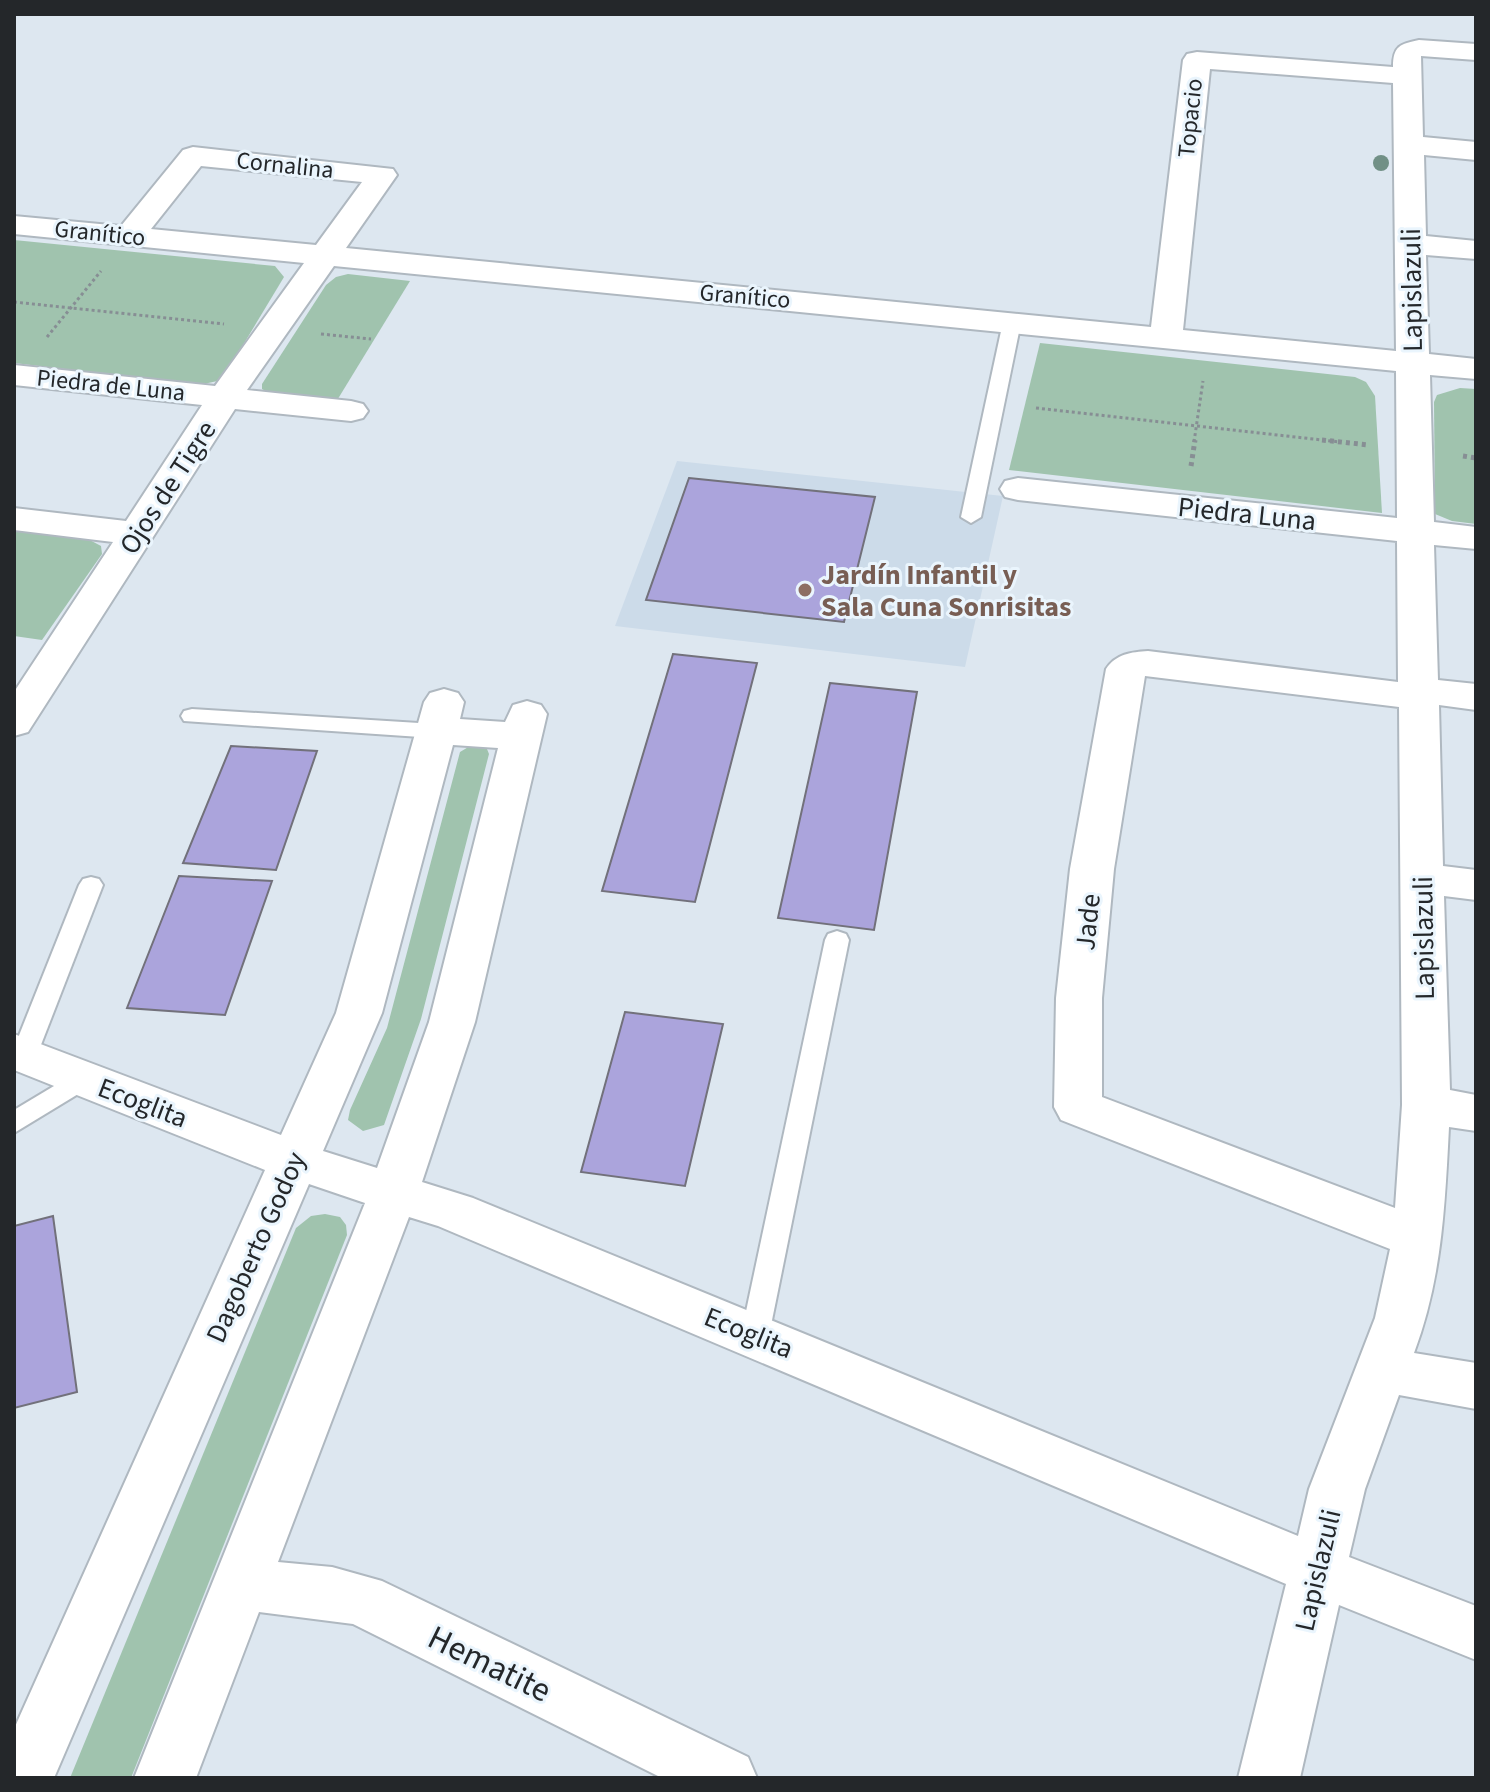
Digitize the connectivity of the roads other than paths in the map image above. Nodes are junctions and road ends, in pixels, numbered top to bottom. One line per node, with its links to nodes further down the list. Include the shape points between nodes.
1 (1476, 52): 2 (street, via 1411,48)
2 (1407, 76): 3 (street, Lapislazuli); 11 (street, Topacio, via 1197,60)
3 (1408, 145): 4 (street); 7 (street, Lapislazuli)
4 (1476, 151)
5 (14, 225): 6 (street, Granítico)
6 (130, 236): 9 (street, Granítico); 9 (street, Cornalina, via 193,156 382,175)
7 (1410, 244): 8 (street); 12 (street, Lapislazuli)
8 (1476, 250)
9 (326, 255): 10 (street, Granítico); 15 (street, Ojos de Tigre)
10 (1012, 322): 11 (street, Granítico); 18 (lane)
11 (1166, 337): 12 (street, Granítico)
12 (1412, 362): 13 (street, Granítico); 20 (street, Lapislazuli)
13 (1476, 369)
14 (15, 375): 15 (street, Piedra de Luna)
15 (225, 397): 16 (street, Piedra de Luna); 21 (street, Ojos de Tigre)
16 (351, 411)
17 (1018, 489): 20 (street, Piedra Luna)
18 (971, 517)
19 (14, 519): 21 (street)
20 (1416, 531): 22 (street, Piedra Luna); 23 (street, Lapislazuli)
21 (138, 534): 25 (street, Ojos de Tigre)
22 (1476, 538)
23 (1417, 693): 24 (street); 28 (street, Lapislazuli); 39 (street, Jade, via 1148,663 1126,669 1091,883 1079,998 1078,1107)
24 (1476, 697)
25 (18, 712)
26 (192, 716): 27 (lane)
27 (440, 716): 37 (street, Dagoberto Godoy, via 359,1013); 38 (street, via 524,725 452,1022)
28 (1422, 878): 30 (street); 34 (street, Lapislazuli)
29 (91, 885): 32 (lane)
30 (1476, 885)
31 (837, 940): 40 (lane)
32 (19, 1053): 33 (street, Ecoglita)
33 (84, 1078): 36 (lane); 37 (street, Ecoglita)
34 (1426, 1105): 35 (street); 39 (street, Lapislazuli)
35 (1476, 1113)
36 (14, 1123)
37 (292, 1160): 38 (street, Ecoglita); 46 (street, Dagoberto Godoy)
38 (395, 1190): 40 (street, Ecoglita); 44 (street)
39 (1418, 1238): 41 (street, Lapislazuli, via 1401,1318)
40 (755, 1335): 43 (street, Ecoglita)
41 (1381, 1370): 42 (street); 43 (street, Lapislazuli, via 1337,1489)
42 (1476, 1386)
43 (1316, 1570): 45 (street, Ecoglita); 49 (street, Lapislazuli)
44 (242, 1584): 47 (street); 48 (street, Hematite, via 362,1600)
45 (1476, 1633)
46 (23, 1778)
47 (165, 1778)
48 (726, 1778)
49 (1269, 1778)

